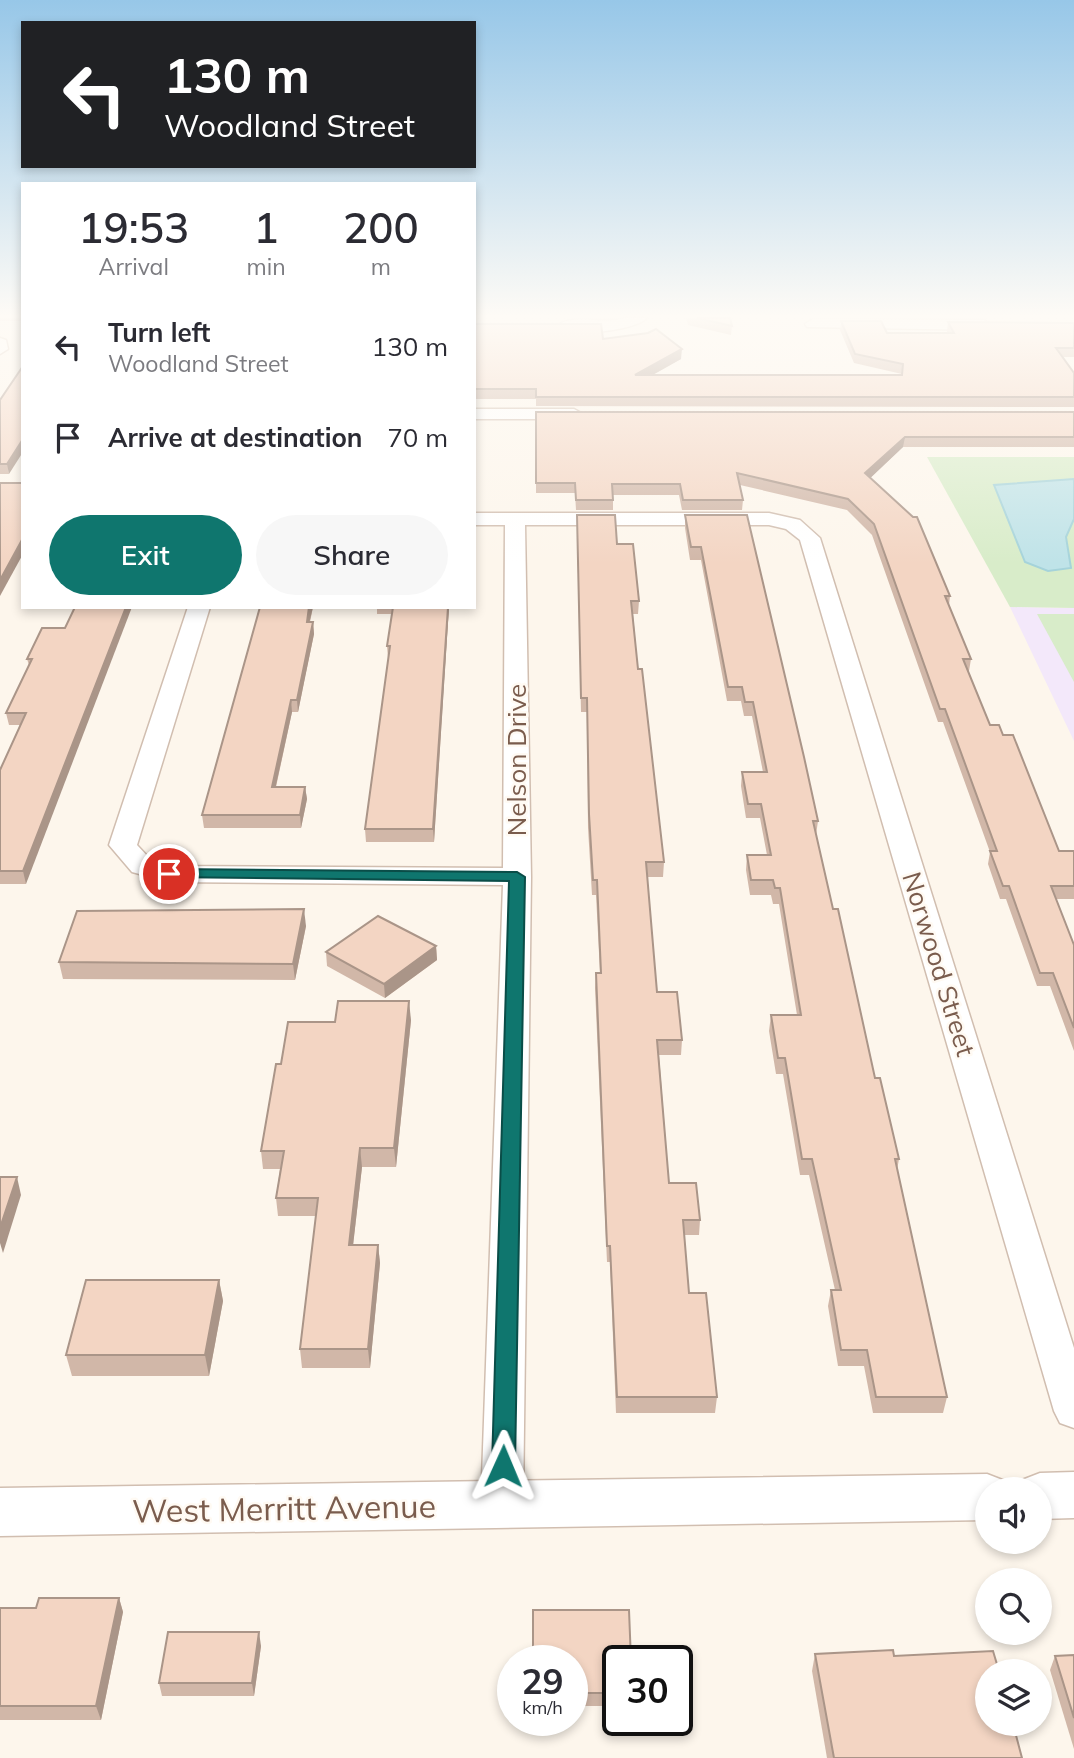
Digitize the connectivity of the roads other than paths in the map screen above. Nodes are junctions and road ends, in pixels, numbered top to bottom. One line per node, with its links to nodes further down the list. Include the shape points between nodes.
1 (476, 414): 2 (street)
2 (586, 414)
3 (476, 519): 4 (street)
4 (515, 519): 6 (street, Nelson Drive); 7 (street, Norwood Street, via 769,519 793,524 810,538)
5 (198, 609): 6 (street, via 122,845 131,859 146,870 169,874)
6 (517, 877): 11 (street, Nelson Drive)
7 (1074, 1411)
8 (1074, 1495): 9 (street)
9 (1052, 1496)
10 (975, 1497): 11 (street, West Merritt Avenue)
11 (502, 1505): 12 (street, West Merritt Avenue)
12 (0, 1512)

